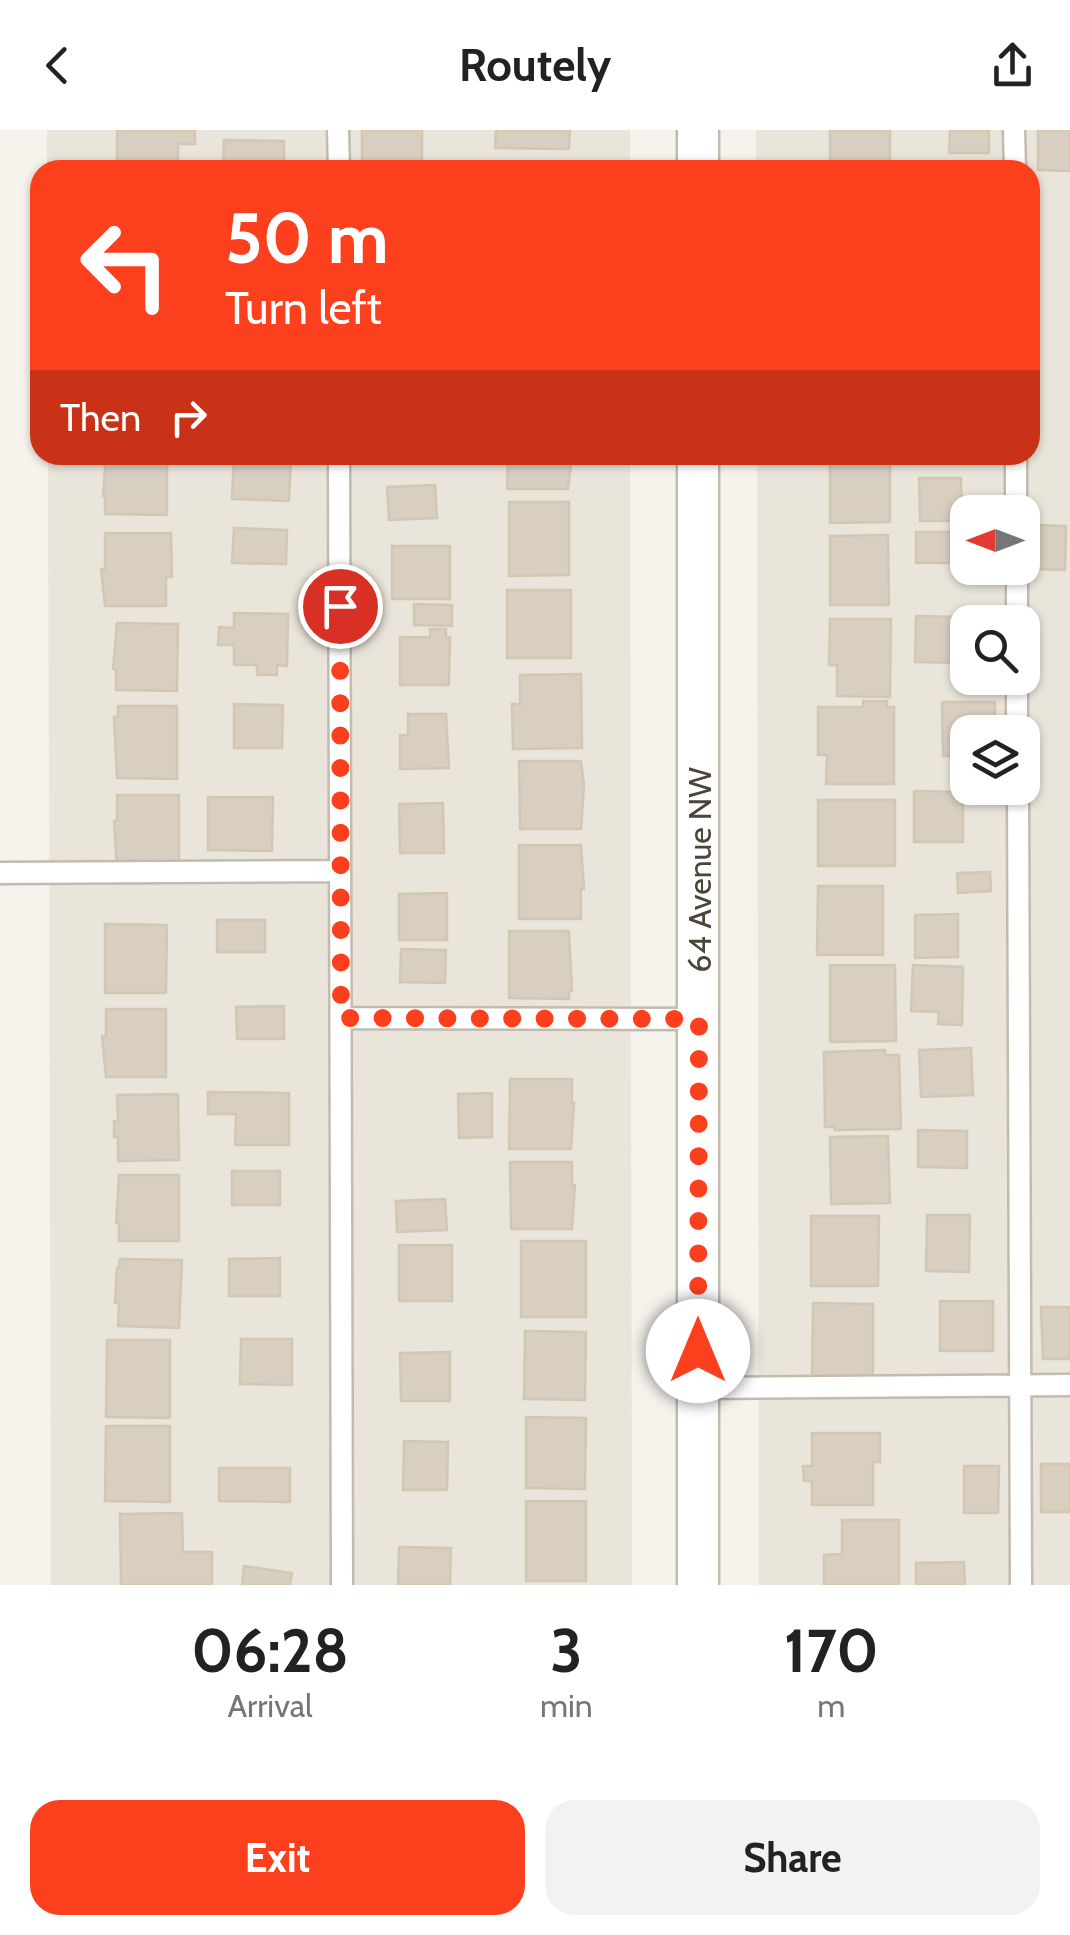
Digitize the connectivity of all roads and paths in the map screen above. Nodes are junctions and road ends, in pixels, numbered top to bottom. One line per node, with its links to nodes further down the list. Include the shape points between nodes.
1 (338, 130): 4 (lane)
2 (698, 130): 5 (street)
3 (1014, 130): 6 (lane)
4 (338, 160)
5 (698, 160)
6 (1014, 160)
7 (339, 465): 12 (lane)
8 (698, 465): 15 (street, 64 Avenue NW)
9 (1016, 465): 10 (lane)
10 (1016, 495)
11 (1018, 805): 16 (lane)
12 (340, 871): 13 (lane); 14 (lane)
13 (0, 872)
14 (341, 1018): 15 (lane); 19 (lane)
15 (699, 1019): 18 (street, 64 Avenue NW)
16 (1021, 1385): 17 (lane); 18 (lane); 21 (lane)
17 (1070, 1385)
18 (698, 1388): 20 (street, 64 Avenue NW)
19 (342, 1585)
20 (698, 1585)
21 (1021, 1585)

